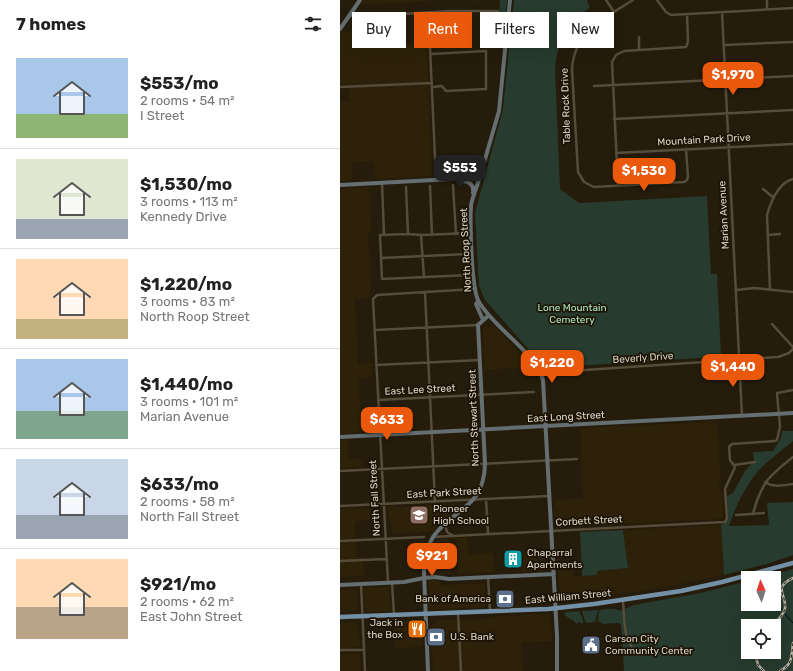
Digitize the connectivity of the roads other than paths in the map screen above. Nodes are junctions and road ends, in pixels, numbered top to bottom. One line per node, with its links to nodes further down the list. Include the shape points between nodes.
1 (360, 0): 13 (street)
2 (510, 0): 36 (street, North Roop Street, via 499,111)
3 (606, 0): 10 (street)
4 (633, 0): 10 (street, Table Rock Drive)
5 (657, 0): 12 (street, via 671,15)
6 (767, 0): 8 (street)
7 (793, 8): 8 (street)
8 (767, 9): 11 (street)
9 (498, 12): 13 (street, via 450,11 355,17)
10 (614, 12)
11 (722, 12): 12 (street); 18 (street, Marian Avenue)
12 (687, 14): 21 (street, via 686,47)
13 (350, 15): 14 (street)
14 (342, 22): 15 (street)
15 (340, 29)
16 (639, 37): 21 (street)
17 (793, 42): 18 (street)
18 (724, 45): 24 (street, Marian Avenue)
19 (430, 48): 22 (street)
20 (576, 48): 46 (street, Table Rock Drive, via 572,69 577,168 581,179 590,186)
21 (639, 50): 26 (street, via 622,52 616,56 612,62)
22 (431, 54): 25 (street); 25 (street, via 486,51 486,89 446,91 442,86)
23 (793, 76): 24 (street)
24 (725, 79): 26 (street); 30 (street, Marian Avenue)
25 (432, 85): 28 (street); 40 (street)
26 (613, 85): 27 (street); 31 (street)
27 (594, 86)
28 (340, 87)
29 (793, 110): 30 (street)
30 (727, 114): 31 (street); 33 (street, Marian Avenue)
31 (614, 119): 35 (street)
32 (793, 144): 33 (street, Mountain Park Drive)
33 (729, 147): 34 (street, Mountain Park Drive); 65 (street, Marian Avenue)
34 (686, 149): 35 (street, Mountain Park Drive); 46 (street, via 686,182)
35 (616, 153): 46 (street)
36 (485, 158): 38 (street, via 479,169); 41 (street, North Roop Street)
37 (458, 178): 38 (street); 40 (street); 49 (street, via 472,185)
38 (465, 178): 41 (street)
39 (793, 179): 50 (street, via 782,184)
40 (436, 180): 42 (street)
41 (480, 180): 49 (street, North Roop Street)
42 (382, 183): 43 (street); 55 (street)
43 (340, 185)
44 (453, 185): 53 (street)
45 (430, 186): 57 (street)
46 (618, 186)
47 (406, 187): 52 (street)
48 (763, 189): 50 (street)
49 (473, 195): 51 (street, North Roop Street)
50 (774, 198): 58 (street, via 767,215)
51 (472, 233): 53 (street); 64 (street, North Roop Street)
52 (408, 234): 55 (street); 56 (street)
53 (456, 234): 57 (street)
54 (780, 234): 58 (street)
55 (384, 235): 61 (street, via 380,235)
56 (421, 235): 57 (street); 60 (street)
57 (432, 235)
58 (768, 235): 66 (street)
59 (468, 254): 60 (street)
60 (423, 256): 61 (street); 63 (street)
61 (381, 258): 63 (street, via 382,279)
62 (469, 274): 63 (street)
63 (424, 277)
64 (475, 289): 67 (street); 69 (street, North Roop Street)
65 (736, 290): 66 (street); 78 (street, Marian Avenue)
66 (770, 290): 68 (street)
67 (425, 292): 74 (street); 75 (street, North Fall Street, via 377,295 373,299)
68 (793, 292)
69 (478, 301): 70 (street, North Roop Street); 71 (street, via 476,304)
70 (489, 315): 71 (street); 81 (street, North Roop Street, via 529,358)
71 (483, 320): 73 (street)
72 (772, 324): 76 (street)
73 (478, 325): 74 (street); 77 (street, North Stewart Street)
74 (427, 327): 75 (street); 79 (street)
75 (375, 330): 80 (street, North Fall Street)
76 (793, 348): 78 (street, Beverly Drive, via 789,353 778,357)
77 (480, 360): 79 (street); 84 (street, North Stewart Street)
78 (739, 360): 81 (street, Beverly Drive); 89 (street, Marian Avenue)
79 (428, 362): 80 (street); 85 (street)
80 (376, 365): 86 (street, North Fall Street)
81 (541, 375): 90 (street, North Roop Street)
82 (793, 390): 88 (street, via 777,393)
83 (534, 392): 84 (street, East Lee Street)
84 (481, 395): 85 (street, East Lee Street); 91 (street, North Stewart Street)
85 (430, 398): 86 (street, East Lee Street); 92 (street)
86 (378, 400): 93 (street, North Fall Street)
87 (793, 413): 88 (street, East Long Street)
88 (779, 414): 89 (street, East Long Street); 100 (street, via 776,441 730,445 729,459)
89 (742, 417): 90 (street, East Long Street)
90 (546, 426): 91 (street, East Long Street); 97 (street, North Roop Street)
91 (483, 429): 92 (street, East Long Street); 99 (street, North Stewart Street)
92 (431, 432): 93 (street, East Long Street); 101 (street)
93 (380, 434): 94 (street, East Long Street); 102 (street, North Fall Street)
94 (340, 437)
95 (793, 457): 104 (street)
96 (578, 459): 97 (street)
97 (548, 461): 99 (street); 106 (street, North Roop Street)
98 (755, 462): 100 (street)
99 (485, 464): 101 (street); 108 (street, North Stewart Street, via 482,483)
100 (734, 465): 116 (street, Corbett Street, via 735,469 725,489 727,518 724,522)
101 (433, 467): 102 (street); 109 (street)
102 (382, 469): 103 (street); 110 (street, North Fall Street)
103 (340, 471)
104 (765, 482): 105 (street, via 774,486); 113 (street)
105 (793, 484)
106 (550, 496): 107 (street, East Park Street); 116 (street, North Roop Street)
107 (486, 499): 108 (street, East Park Street); 117 (street)
108 (473, 500): 109 (street, East Park Street); 115 (street, North Stewart Street)
109 (435, 502): 110 (street, East Park Street)
110 (384, 504): 111 (street, East Park Street); 121 (street, North Fall Street)
111 (340, 506)
112 (764, 513): 113 (street)
113 (753, 514): 114 (street)
114 (736, 515)
115 (445, 524): 118 (street, via 447,532); 120 (street, North Stewart Street)
116 (551, 530): 117 (street, Corbett Street); 126 (street, North Roop Street)
117 (488, 534): 118 (street, Corbett Street)
118 (454, 535): 120 (street, Corbett Street)
119 (424, 537): 121 (street)
120 (433, 537): 128 (street, North Stewart Street, via 426,553)
121 (386, 539): 122 (street); 123 (street, North Fall Street)
122 (340, 541)
123 (386, 558): 124 (street); 129 (street, North Fall Street)
124 (340, 560)
125 (793, 563): 132 (main road, East William Street, via 722,582)
126 (554, 574): 127 (street); 133 (street, North Roop Street)
127 (488, 577): 128 (street); 134 (street)
128 (424, 578): 129 (street); 136 (street, North Stewart Street)
129 (390, 582): 130 (street); 137 (street, North Fall Street)
130 (361, 584): 131 (street); 139 (street)
131 (340, 585)
132 (623, 601): 133 (main road, East William Street); 142 (street, via 626,636)
133 (555, 608): 134 (main road, East William Street); 146 (street, North Roop Street)
134 (490, 611): 135 (main road, East William Street)
135 (458, 613): 136 (main road, East William Street); 145 (street)
136 (426, 614): 137 (main road, East William Street); 144 (street, North Stewart Street)
137 (394, 616): 139 (main road, East William Street)
138 (340, 617): 139 (main road, East William Street)
139 (362, 617): 141 (street)
140 (340, 650): 141 (street)
141 (364, 650): 143 (street)
142 (638, 655)
143 (365, 671)
144 (428, 671)
145 (461, 671)
146 (557, 671)

